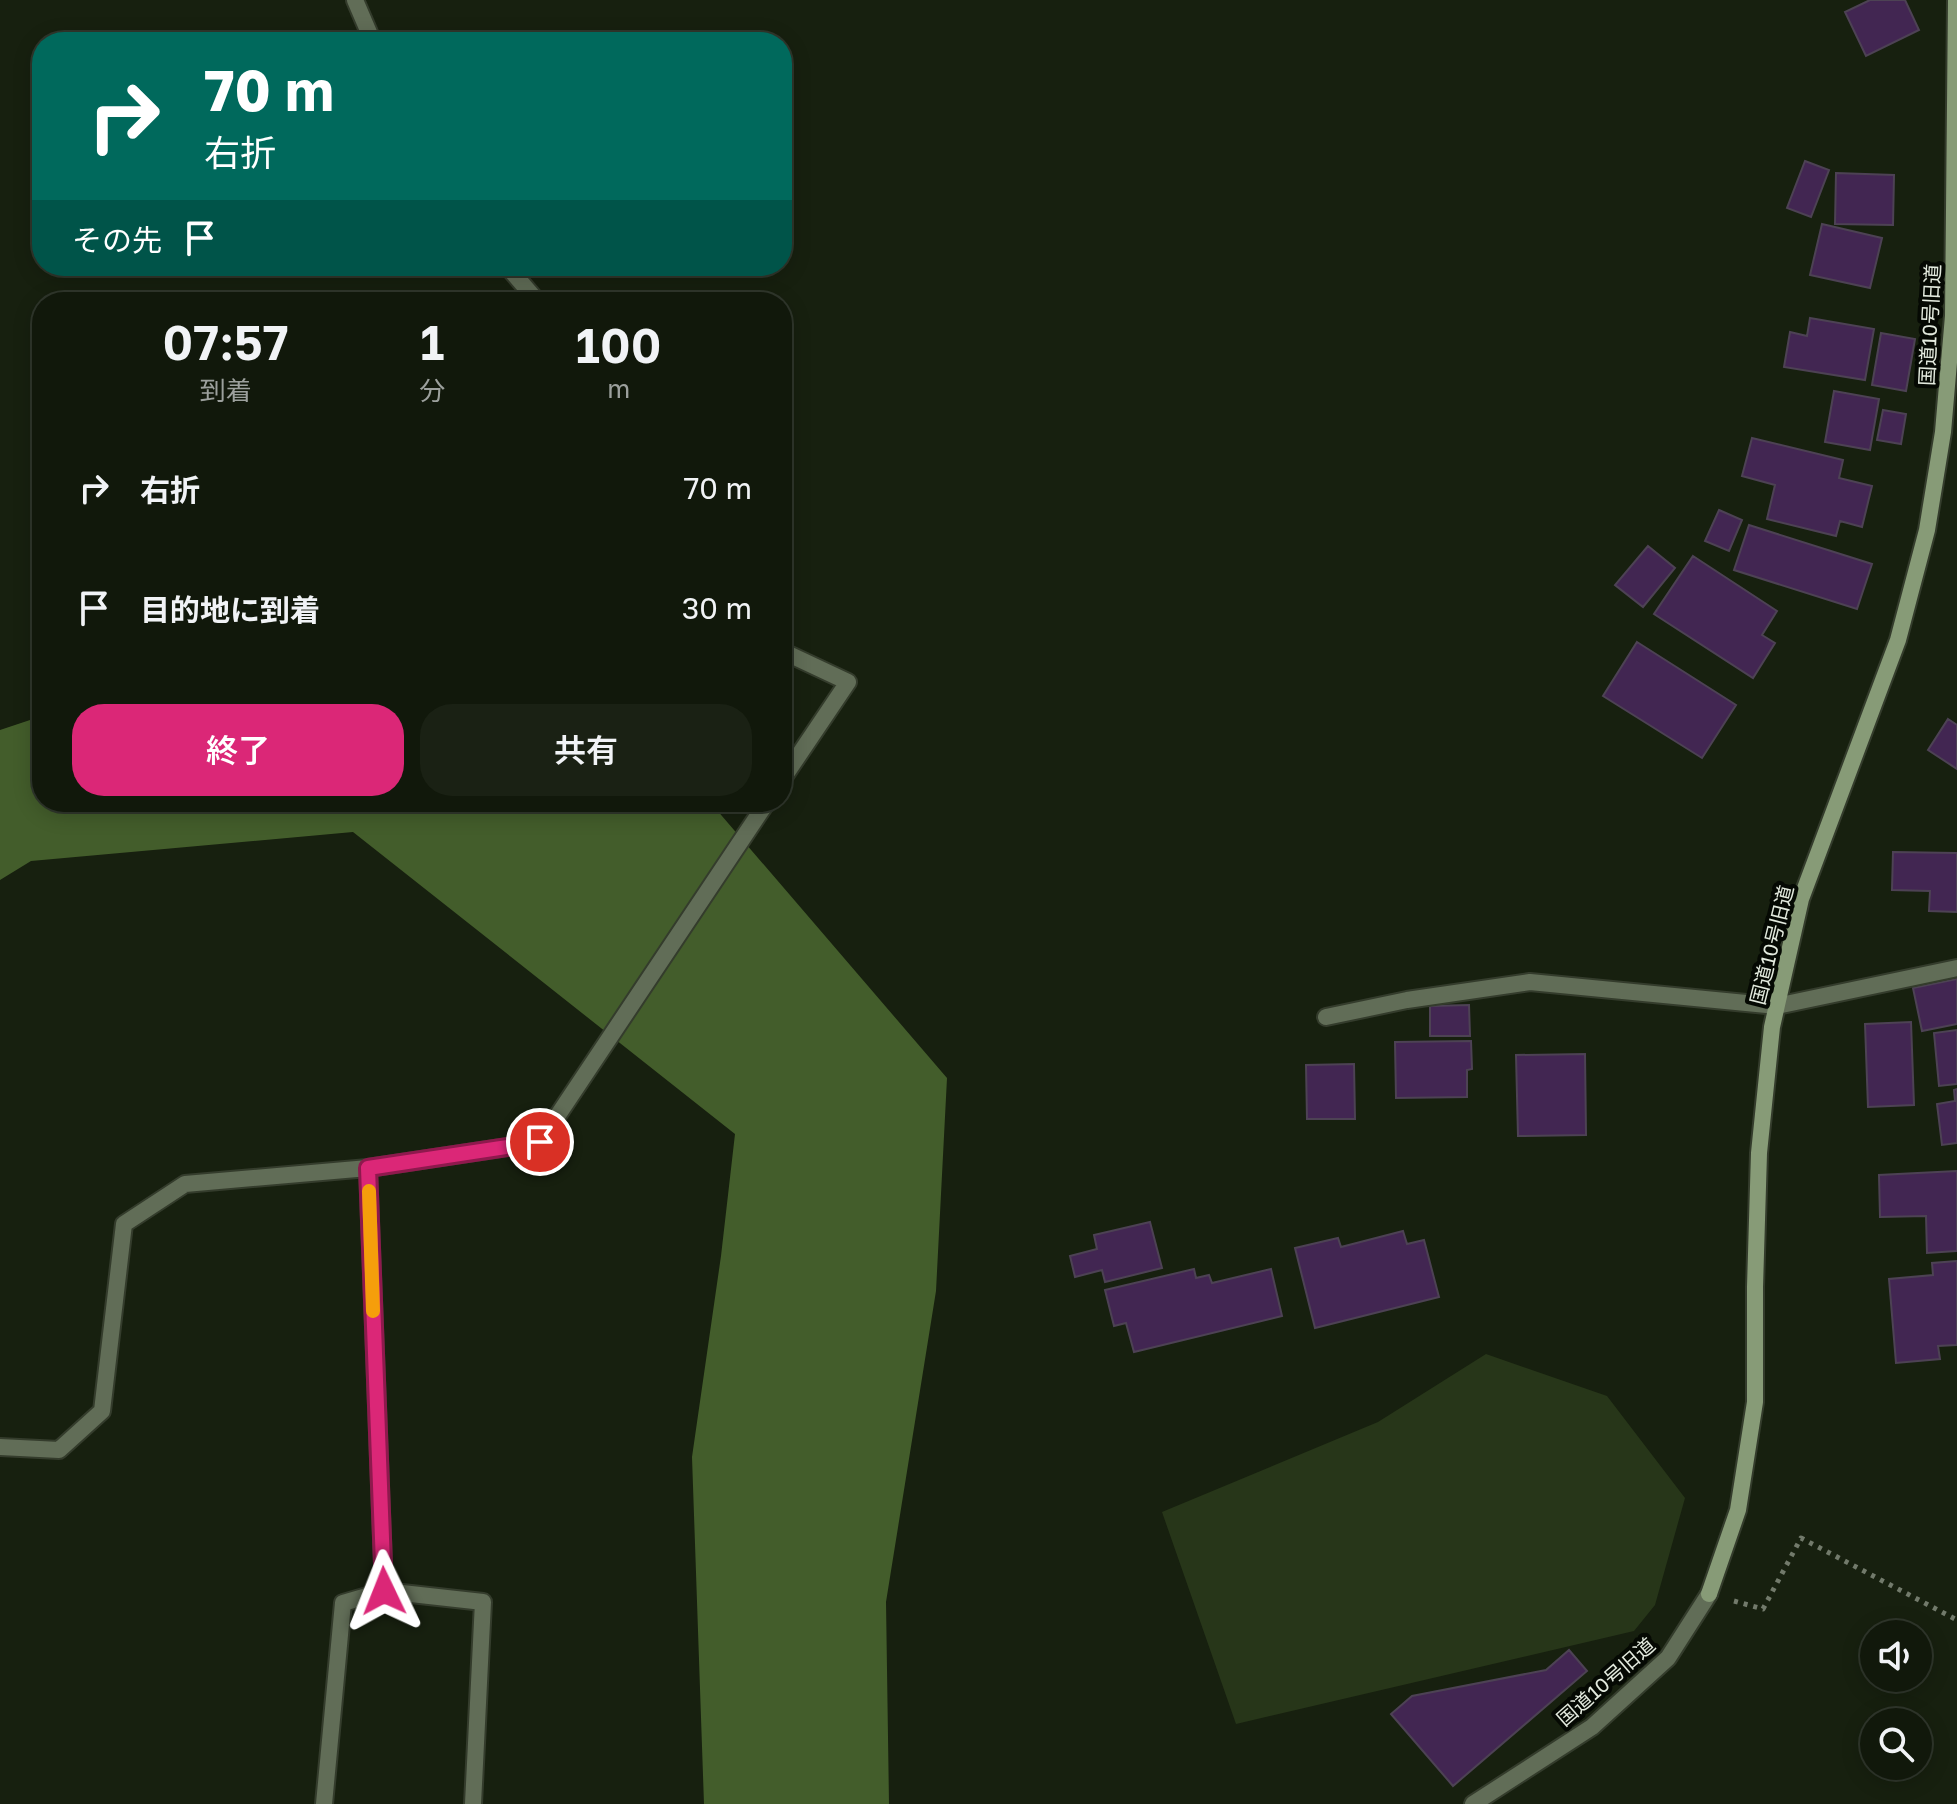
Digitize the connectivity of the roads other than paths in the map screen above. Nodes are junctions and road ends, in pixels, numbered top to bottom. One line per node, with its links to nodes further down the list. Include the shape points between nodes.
1 (355, 0): 3 (street)
2 (1956, 0): 10 (street, 国道10号旧道, via 1953,316 1943,432 1927,530 1898,640 1801,899)
3 (369, 32)
4 (516, 276): 5 (street)
5 (529, 292)
6 (792, 656): 7 (street, via 848,682)
7 (792, 765)
8 (760, 812): 12 (street, via 540,1142)
9 (1957, 968): 10 (street)
10 (1777, 1006): 11 (street, via 1530,982); 17 (street, 国道10号旧道, via 1759,1153 1755,1402 1738,1510 1709,1594 1668,1658 1592,1727)
11 (1326, 1017)
12 (368, 1168): 13 (street, via 185,1184 124,1224 102,1411 59,1450); 14 (street)
13 (0, 1447)
14 (384, 1591): 15 (street, via 343,1603); 16 (street, via 483,1602)
15 (324, 1804)
16 (473, 1804)
17 (1473, 1804)

